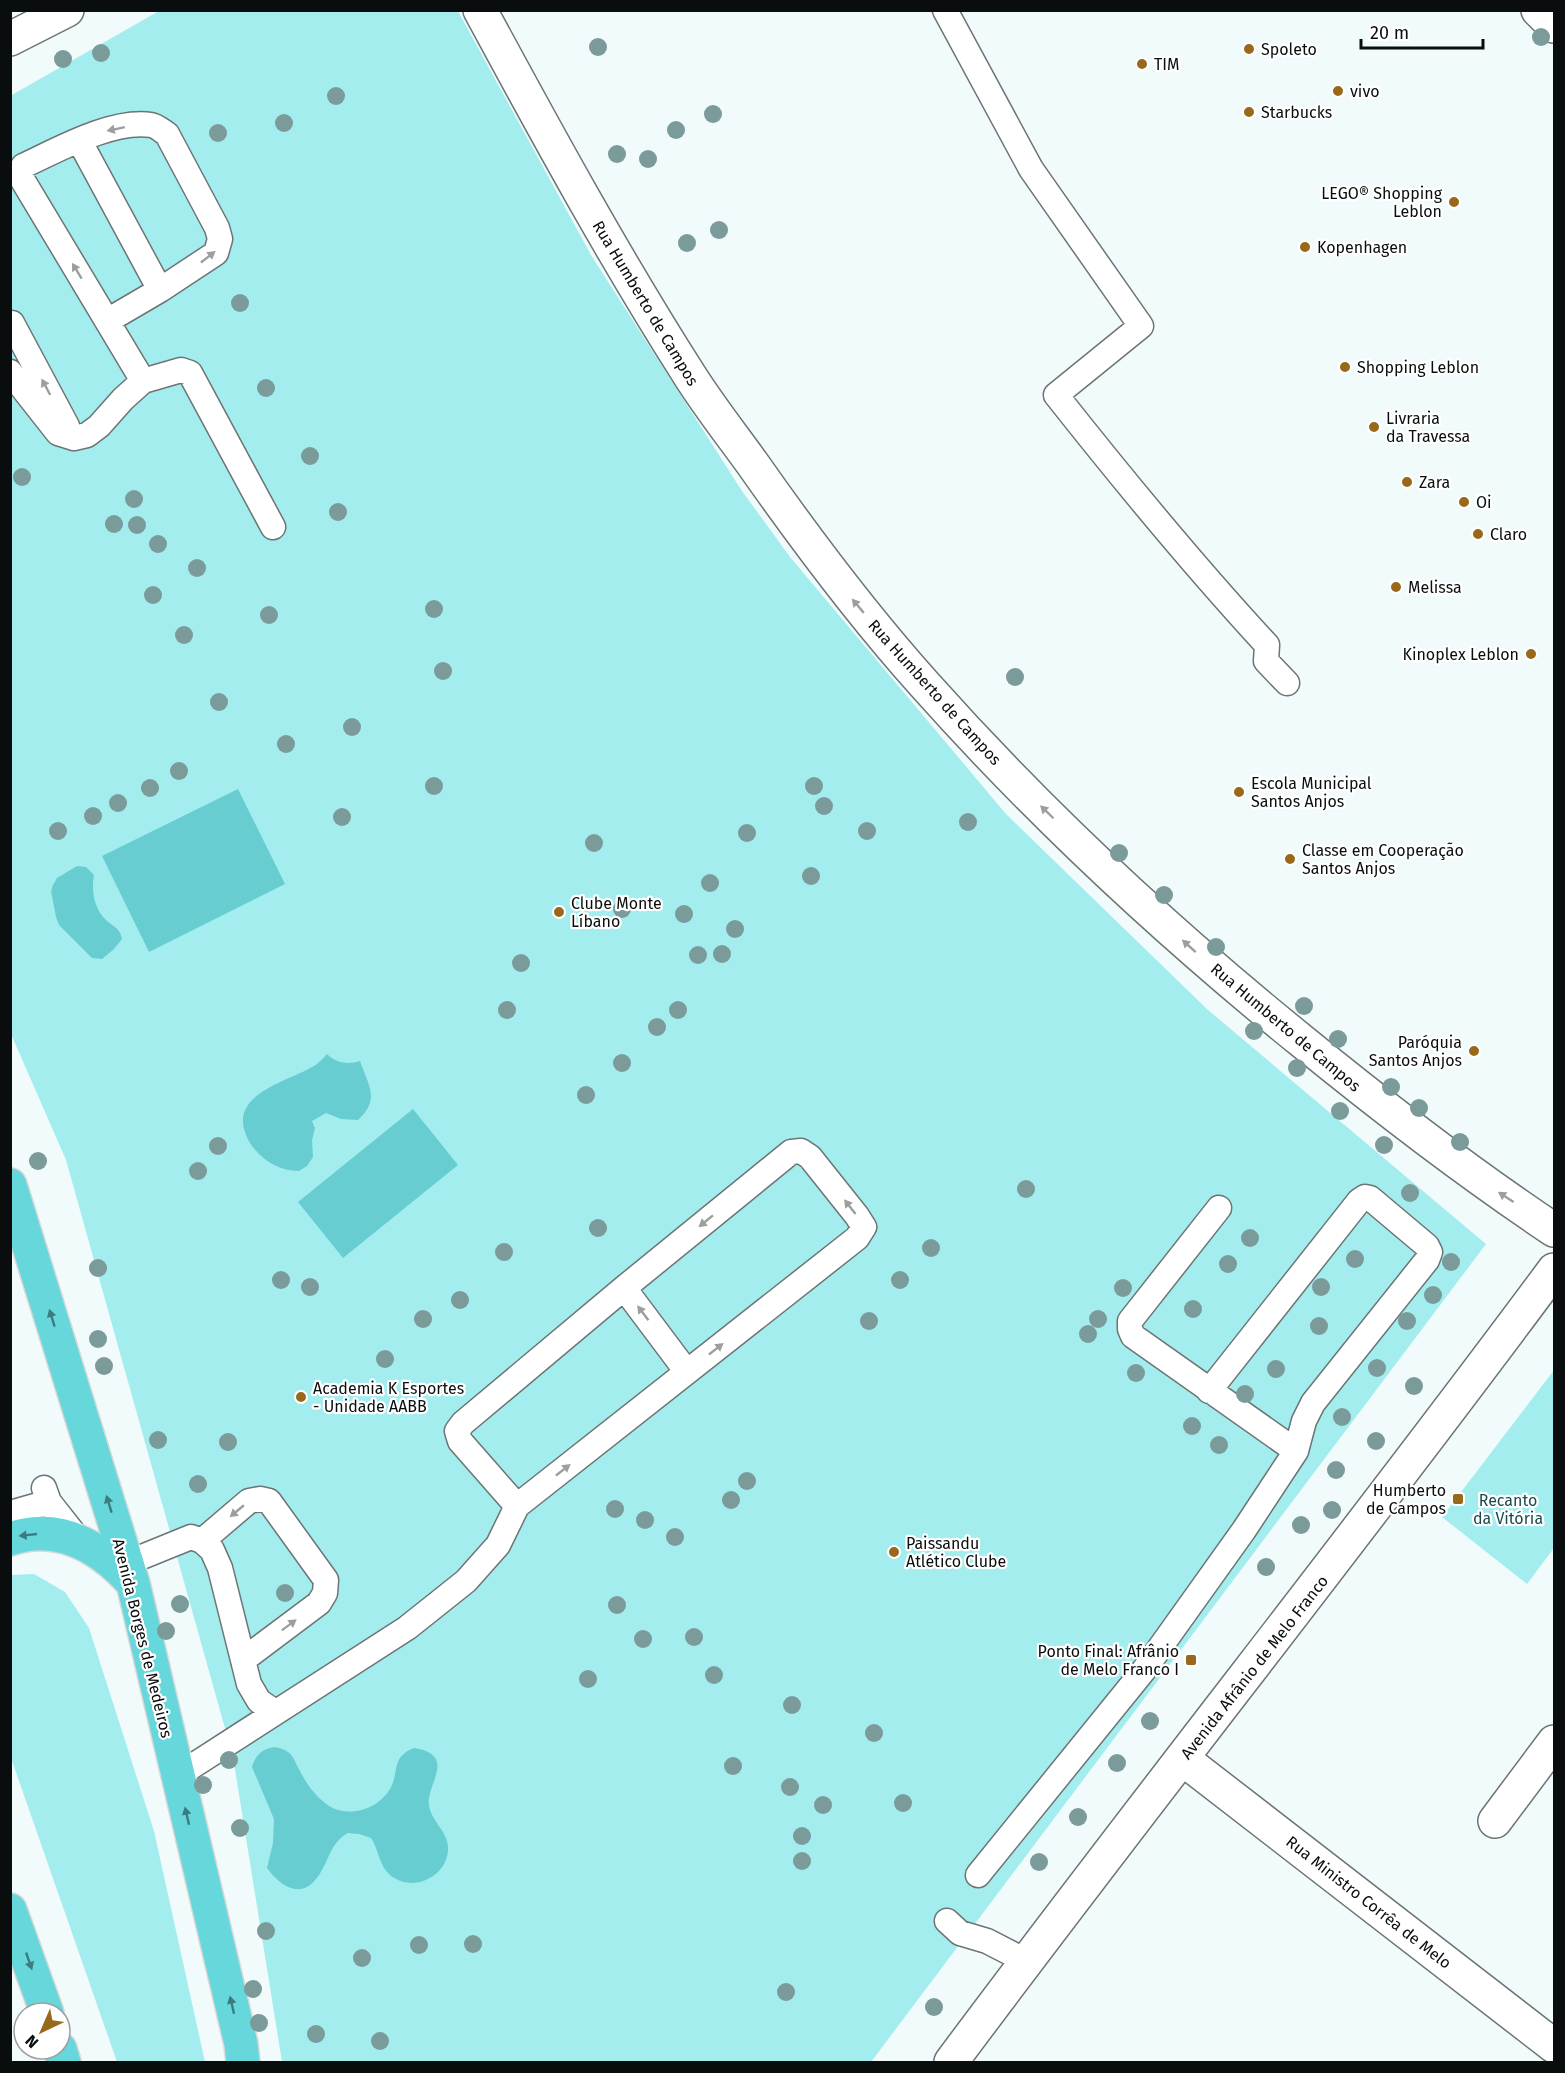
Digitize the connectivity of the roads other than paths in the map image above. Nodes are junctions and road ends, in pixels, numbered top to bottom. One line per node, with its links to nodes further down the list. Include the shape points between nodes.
1 (67, 10): 6 (street)
2 (480, 10): 18 (street, Rua Humberto de Campos, one-way to 2, via 1418,1134 1194,950 1016,783 925,685 852,599 691,378 601,231)
3 (945, 10): 15 (lane, via 1031,169 1141,326 1056,395 1123,480 1268,645 1266,661)
4 (1538, 10): 5 (street)
5 (1554, 26)
6 (10, 39)
7 (79, 140): 8 (lane); 8 (lane, one-way to 7, via 216,253 220,239 167,134 153,125 134,125); 9 (lane, one-way to 7, via 19,174 23,166)
8 (160, 291): 9 (lane)
9 (107, 321): 12 (lane)
10 (12, 323): 13 (lane, one-way to 10)
11 (10, 372): 13 (lane, via 58,434)
12 (143, 381): 13 (lane, via 99,426); 14 (lane, via 181,370 190,373)
13 (74, 438)
14 (273, 527)
15 (1287, 683)
16 (13, 1203): 29 (highway, Avenida Borges de Medeiros, one-way to 16)
17 (1219, 1208): 22 (lane, via 1130,1321 1133,1336)
18 (1554, 1230)
19 (1554, 1270): 33 (street, Avenida Afrânio de Melo Franco)
20 (624, 1288): 21 (lane, one-way to 20); 21 (lane, one-way to 20, via 857,1238 864,1227 857,1216 810,1157 801,1151 790,1152); 24 (lane, via 457,1431 460,1441)
21 (687, 1372): 24 (lane, one-way to 21)
22 (1209, 1391): 23 (lane); 23 (lane, via 1359,1200 1370,1198 1427,1245 1430,1252 1313,1403)
23 (1296, 1451): 36 (lane, via 1144,1670)
24 (517, 1506): 31 (lane, via 498,1545 466,1581 407,1628)
25 (10, 1513): 27 (lane, via 47,1495)
26 (10, 1539): 27 (highway, one-way to 26, via 26,1534)
27 (79, 1540): 29 (highway)
28 (202, 1541): 29 (lane, via 191,1537); 30 (lane, via 212,1550 220,1568); 30 (lane, one-way to 28, via 319,1603 326,1593 326,1580 269,1501 249,1501)
29 (130, 1573): 34 (highway, Avenida Borges de Medeiros)
30 (243, 1660): 31 (lane, via 249,1684 259,1701)
31 (275, 1712): 34 (lane)
32 (1554, 1742): 35 (street)
33 (1183, 1759): 39 (street, Avenida Afrânio de Melo Franco); 41 (street, Rua Ministro Corrêa de Melo)
34 (177, 1776): 42 (highway, Avenida Borges de Medeiros, one-way to 34)
35 (1496, 1821)
36 (978, 1875)
37 (10, 1910): 40 (highway, one-way to 40)
38 (947, 1921): 39 (lane, via 960,1933 987,1941)
39 (1026, 1961): 43 (street, Avenida Afrânio de Melo Franco)
40 (43, 2001)
41 (1554, 2046)
42 (243, 2062)
43 (951, 2062)

